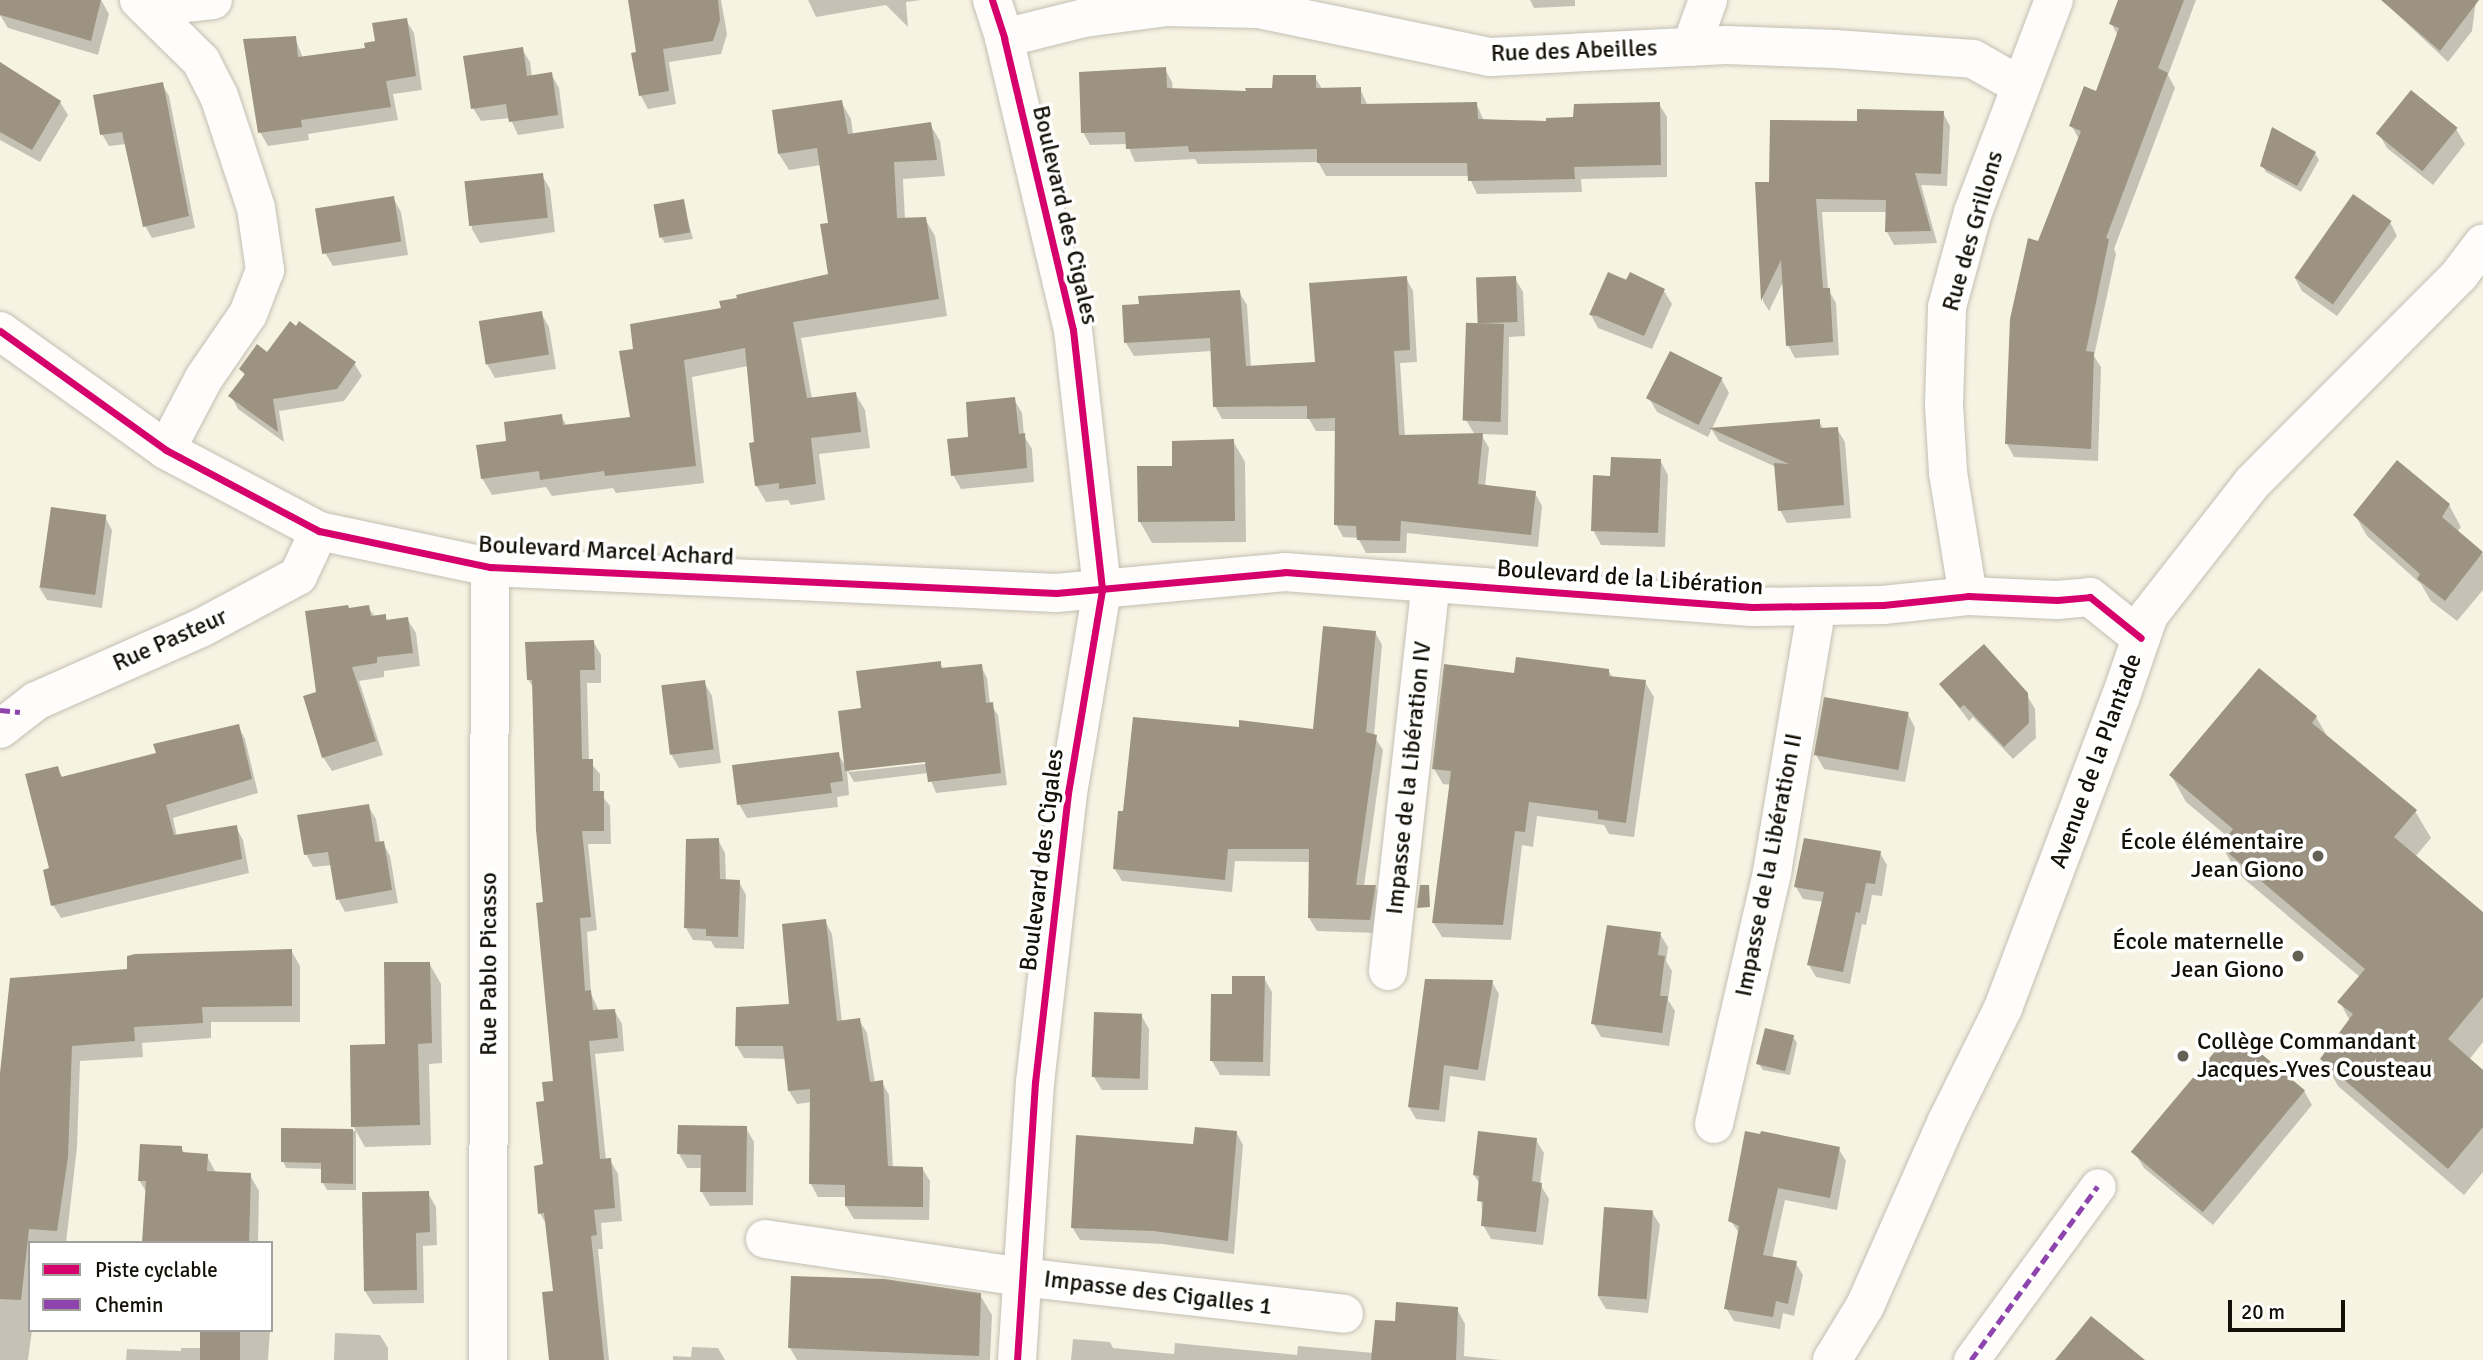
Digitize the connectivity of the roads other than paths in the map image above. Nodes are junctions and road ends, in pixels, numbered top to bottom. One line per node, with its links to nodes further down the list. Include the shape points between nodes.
1 (139, 0): 10 (street, via 201,61 219,96 256,208 265,270 248,314 204,378)
2 (992, 0): 5 (street, Boulevard des Cigales)
3 (1707, 0): 6 (street)
4 (2054, 0): 7 (street, Rue des Grillons)
5 (1004, 38): 6 (street, Rue des Abeilles, via 1084,18 1167,7 1258,9 1490,57); 14 (street, Boulevard des Cigales, via 1073,330)
6 (1691, 47): 7 (street, Rue des Abeilles, via 1835,49 1973,59)
7 (2019, 85): 15 (street, Rue des Grillons, via 1973,212 1947,307 1944,404 1948,472)
8 (2483, 244): 17 (street, Avenue de la Plantade, via 2460,274 2252,483 2149,615)
9 (0, 331): 10 (street, Boulevard Marcel Achard)
10 (166, 450): 11 (street, Boulevard Marcel Achard)
11 (319, 531): 12 (street, Boulevard Marcel Achard); 18 (street, Rue Pasteur, via 298,576 201,628 36,701)
12 (490, 567): 14 (street, Boulevard Marcel Achard, via 1056,593); 25 (street, Rue Pablo Picasso)
13 (1431, 584): 14 (street, Boulevard de la Libération, via 1285,572); 16 (street, Boulevard de la Libération, via 1752,607); 19 (street, Impasse de la Libération IV)
14 (1102, 590): 23 (street, Boulevard des Cigales, via 1068,793 1035,1082)
15 (1968, 596): 16 (street, Boulevard de la Libération, via 1883,606); 17 (street, Boulevard de la Libération, via 2090,597)
16 (1817, 606): 20 (street, Impasse de la Libération II, via 1772,872)
17 (2141, 638): 27 (street, Avenue de la Plantade, via 2003,1008 1947,1121 1866,1306)
18 (0, 729)
19 (1388, 971)
20 (1714, 1124)
21 (2098, 1186): 28 (street)
22 (765, 1239): 23 (street, Impasse des Cigalles 1)
23 (1021, 1277): 24 (street, Impasse des Cigalles 1); 26 (street, Boulevard des Cigales)
24 (1344, 1314)
25 (488, 1360)
26 (1017, 1360)
27 (1832, 1360)
28 (1971, 1360)

